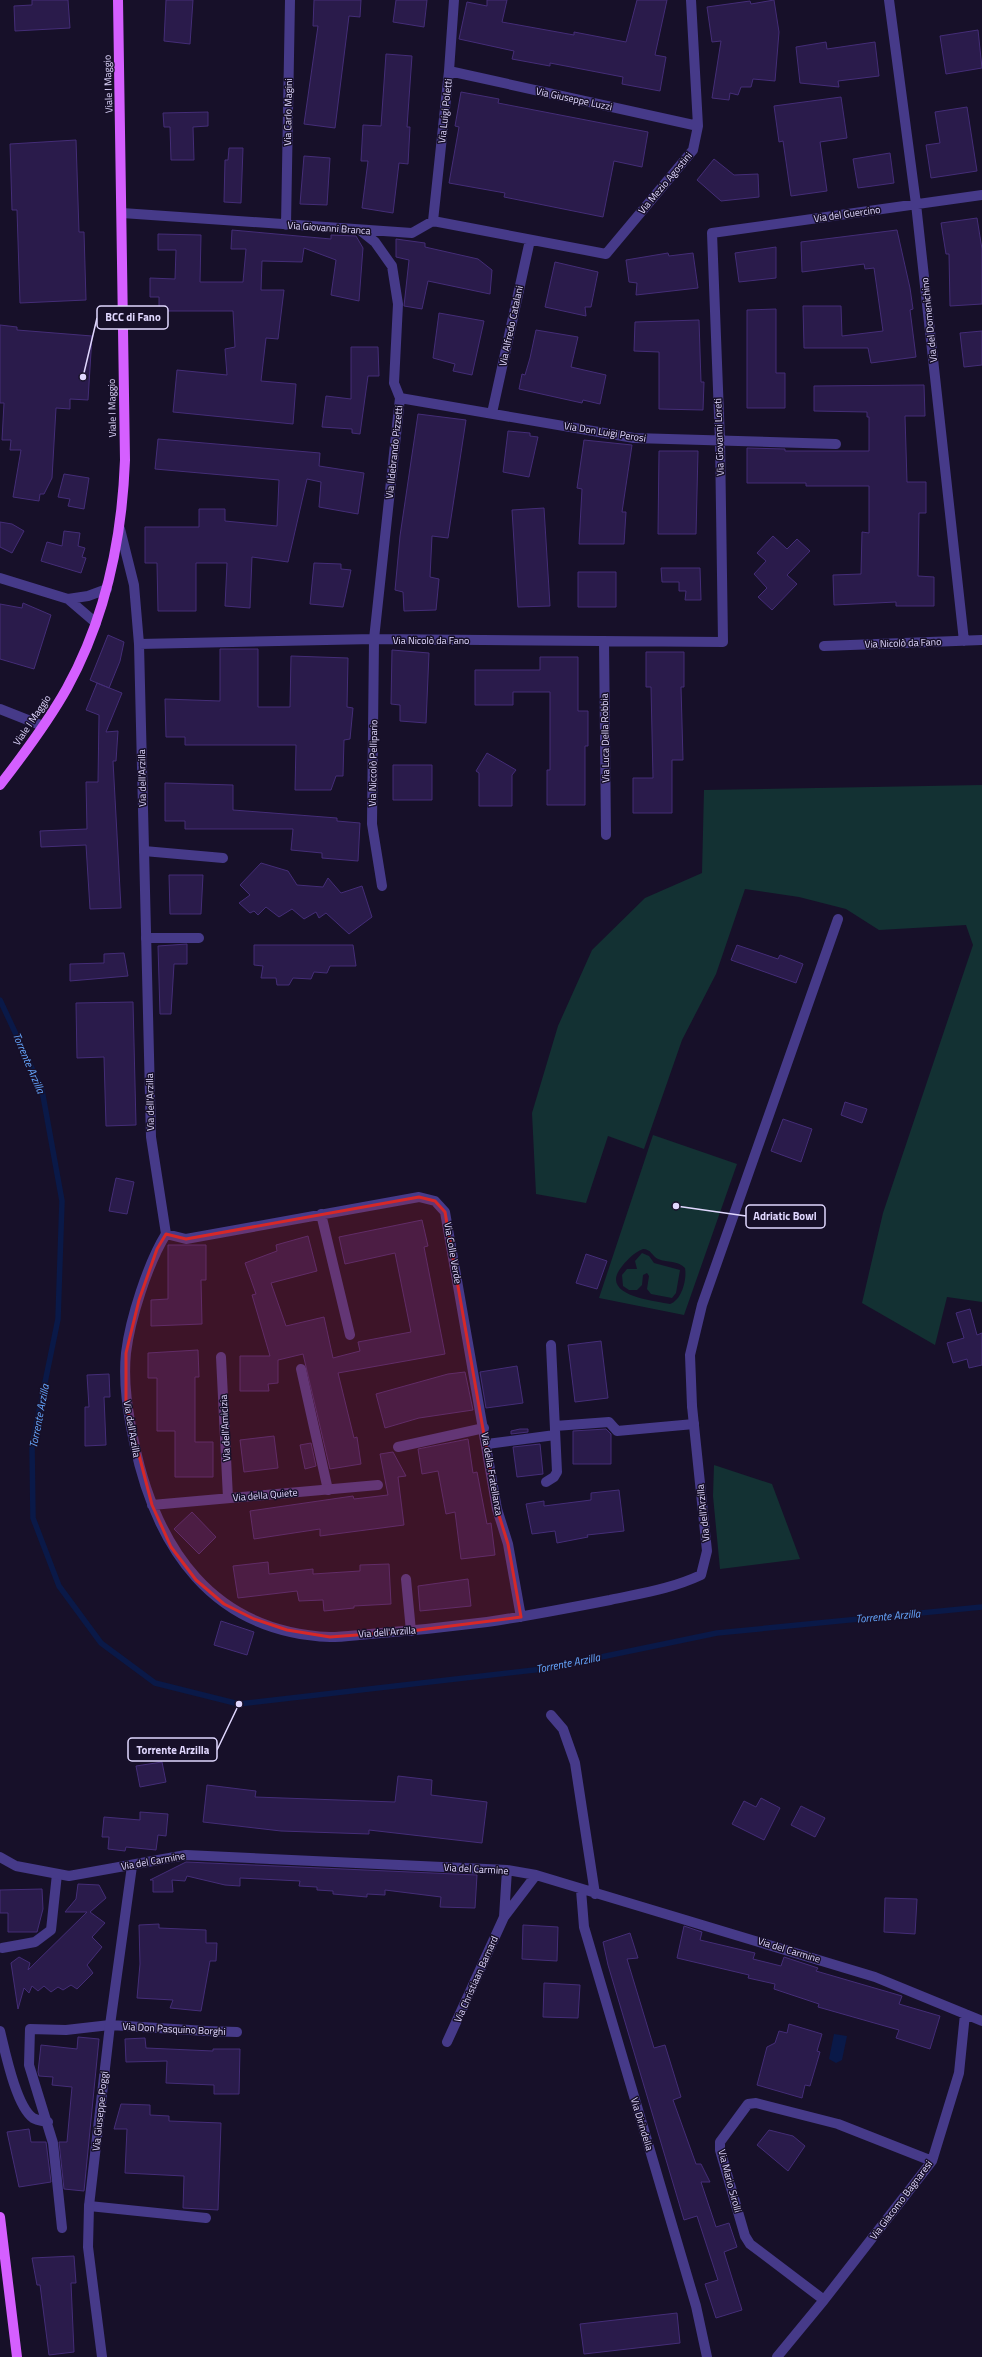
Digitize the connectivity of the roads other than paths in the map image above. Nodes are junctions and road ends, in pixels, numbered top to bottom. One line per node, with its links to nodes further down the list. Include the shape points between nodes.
1 (118, 0): 10 (main road, Viale I Maggio)
2 (290, 0): 12 (street, Via Carlo Magini)
3 (454, 0): 6 (street, Via Luigi Poletti)
4 (691, 0): 7 (street, Via Mezio Agostini)
5 (888, 0): 9 (street, Via del Domenichino)
6 (449, 71): 7 (street, Via Giuseppe Luzzi); 11 (street, Via Luigi Poletti)
7 (698, 126): 15 (street, Via Mezio Agostini, via 693,150 606,254)
8 (982, 195): 9 (street, Via del Guercino)
9 (916, 204): 14 (street, Via del Guercino); 26 (street, Via del Domenichino)
10 (122, 213): 12 (street, Via Giovanni Branca); 20 (main road, Viale I Maggio, via 125,460)
11 (433, 221): 13 (street, Via Giovanni Branca, via 412,233); 15 (street)
12 (286, 225): 13 (street, Via Giovanni Branca)
13 (360, 230): 16 (street, Via Ildebrando Pizzetti, via 375,242 392,266 398,304 394,383)
14 (712, 233): 18 (street, Via Giovanni Loreti)
15 (530, 240): 17 (street, Via Alfredo Catalani)
16 (400, 398): 17 (street, Via Don Luigi Perosi); 25 (street, Via Ildebrando Pizzetti)
17 (492, 413): 18 (street, Via Don Luigi Perosi, via 634,438)
18 (720, 440): 19 (street, Via Don Luigi Perosi); 29 (street, Via Giovanni Loreti)
19 (836, 444)
20 (120, 529): 22 (main road, Viale I Maggio); 30 (street, Via dell'Arzilla, via 134,585)
21 (0, 578): 23 (street)
22 (107, 589): 23 (street, via 88,596); 24 (main road, Viale I Maggio)
23 (68, 599): 24 (street)
24 (96, 623): 33 (main road, Viale I Maggio, via 73,676)
25 (374, 639): 28 (street, Via Nicolò da Fano); 30 (street, Via Nicolò da Fano); 38 (street, Via Niccolò Pellipario, via 372,824)
26 (964, 640): 27 (street, Via Nicolò da Fano); 31 (street, Via Nicolò da Fano)
27 (982, 640)
28 (604, 641): 29 (street, Via Nicolò da Fano); 35 (street, Via Luca Della Robbia)
29 (723, 642)
30 (139, 644): 36 (street, Via dell'Arzilla)
31 (824, 646)
32 (0, 709): 33 (street)
33 (43, 726): 34 (main road, Viale I Maggio)
34 (0, 785)
35 (606, 836)
36 (144, 851): 37 (street); 40 (street, Via dell'Arzilla)
37 (222, 858)
38 (382, 886)
39 (838, 919): 49 (street, Via dell'Arzilla, via 702,1305 690,1355)
40 (146, 938): 41 (street); 43 (street, Via dell'Arzilla, via 151,1137)
41 (199, 938)
42 (321, 1214): 43 (street, Via Colle Verde, via 186,1240); 44 (street); 48 (street, Via Colle Verde, via 419,1197 434,1201 440,1206 445,1212)
43 (166, 1234): 58 (street, Via dell'Arzilla, via 157,1249 139,1300 126,1353 126,1405 137,1457)
44 (350, 1335)
45 (551, 1345): 51 (street)
46 (221, 1357): 57 (street, Via dell'Amicizia)
47 (301, 1369): 56 (street)
48 (475, 1377): 50 (street, Via della Fratellanza)
49 (694, 1424): 51 (street, via 617,1431 609,1422); 60 (street, Via dell'Arzilla, via 707,1551 701,1574 677,1586)
50 (484, 1428): 52 (street, Via della Fratellanza); 53 (street)
51 (555, 1430): 52 (street); 54 (street, via 557,1472)
52 (487, 1444): 60 (street, Via della Fratellanza)
53 (398, 1447)
54 (546, 1482)
55 (378, 1485): 56 (street, Via della Quiete)
56 (328, 1490): 57 (street, Via della Quiete)
57 (228, 1498): 58 (street, Via della Quiete)
58 (152, 1505): 61 (street, Via dell'Arzilla, via 171,1547 196,1580 224,1604 254,1619 286,1630 330,1637)
59 (406, 1579): 61 (street)
60 (521, 1617): 61 (street, Via dell'Arzilla)
61 (411, 1631)
62 (551, 1715): 69 (street, via 563,1729 575,1763)
63 (0, 1857): 66 (street, Via del Carmine, via 16,1866)
64 (132, 1866): 65 (street, Via del Carmine, via 186,1855); 66 (street, Via del Carmine, via 69,1876); 74 (street, Via Giuseppe Poggi)
65 (507, 1870): 67 (street, Via del Carmine); 70 (street, Via Christiaan Barnard)
66 (57, 1874): 71 (street, via 51,1930 35,1942)
67 (536, 1876): 68 (street, Via del Carmine); 70 (street, Via Christiaan Barnard)
68 (581, 1890): 69 (street, Via del Carmine); 87 (street, Via Dirindella, via 584,1927 696,2306)
69 (594, 1894): 72 (street, Via del Carmine, via 875,1977)
70 (504, 1917): 77 (street, Via Christiaan Barnard)
71 (2, 1948)
72 (965, 2014): 73 (street, Via del Carmine); 79 (street, Via Giacomo Bagnaresi, via 959,2073)
73 (982, 2022)
74 (110, 2025): 76 (street, Via Don Pasquino Borghi); 78 (street, Via Don Pasquino Borghi, via 66,2030 30,2029 29,2065); 80 (street, Via Giuseppe Poggi)
75 (0, 2031): 78 (street, via 15,2086 24,2106 33,2118)
76 (237, 2032)
77 (447, 2042)
78 (48, 2122): 83 (street, via 53,2143)
79 (932, 2161): 84 (street, Via Giacomo Bagnaresi); 84 (street, Via Mario Sirolli, via 838,2124 756,2103 748,2104 720,2142 720,2150 745,2236 750,2244)
80 (89, 2206): 82 (street); 86 (street, Via Giuseppe Poggi, via 88,2247)
81 (0, 2217): 85 (main road)
82 (206, 2218)
83 (62, 2228)
84 (824, 2300): 88 (street, Via Giacomo Bagnaresi)
85 (17, 2357)
86 (102, 2357)
87 (707, 2357)
88 (777, 2357)

